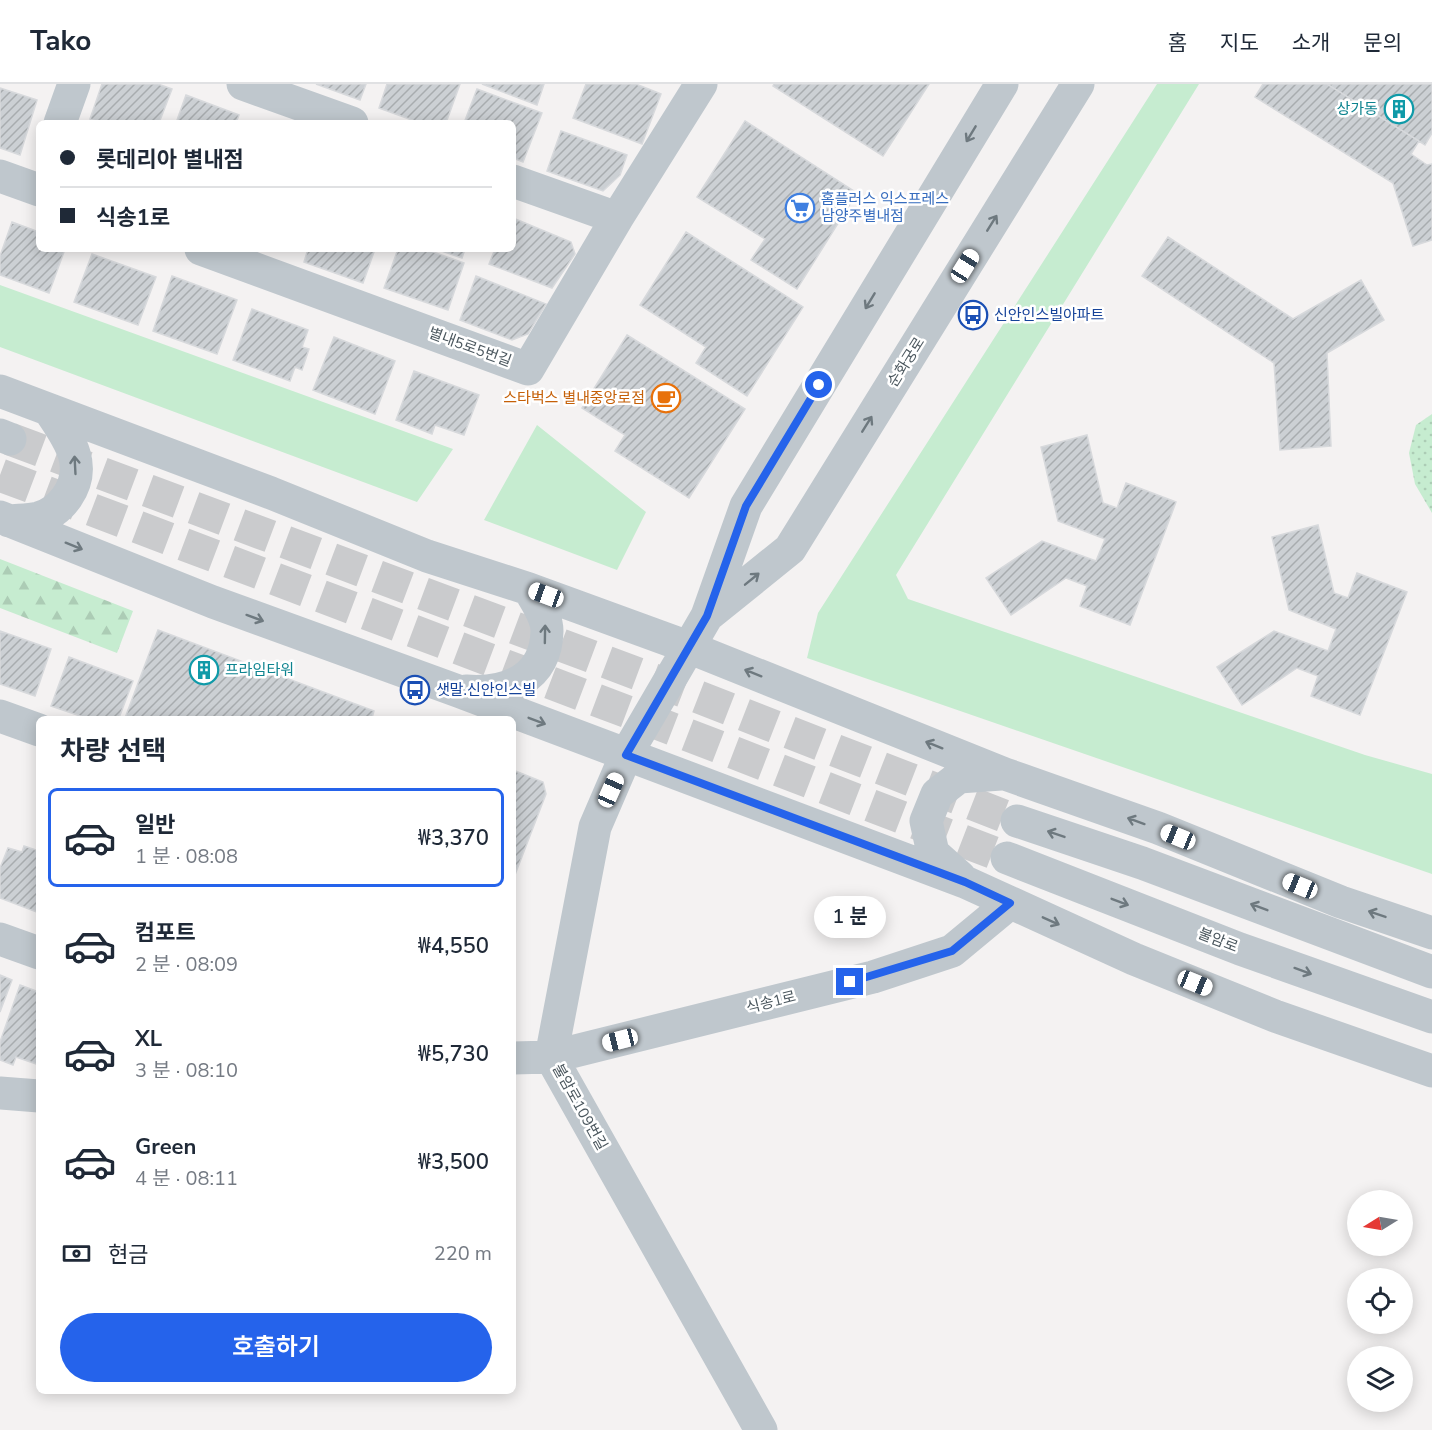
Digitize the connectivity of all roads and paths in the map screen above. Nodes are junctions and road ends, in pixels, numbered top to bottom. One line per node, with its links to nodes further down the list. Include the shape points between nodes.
1 (74, 84): 6 (street)
2 (243, 84): 7 (street)
3 (701, 84): 11 (street, 별내5로5번길)
4 (1002, 84): 17 (street, 순화궁로, one-way to 17, via 746,506)
5 (1078, 84): 17 (street, 순화궁로, one-way to 5, via 790,549)
6 (61, 120)
7 (344, 120)
8 (0, 176): 10 (street)
9 (516, 182): 11 (street)
10 (36, 187)
11 (617, 218): 12 (street, 별내5로5번길, via 528,369)
12 (209, 252)
13 (0, 391): 14 (street)
14 (50, 411): 15 (street, one-way to 14, via 39,518 60,507 75,486 77,463 70,440); 16 (street, via 428,556)
15 (4, 519): 19 (street, one-way to 19, via 213,602)
16 (529, 589): 18 (street); 19 (street, one-way to 16, via 485,692 508,686 529,677 543,657 547,630 541,608)
17 (707, 616): 18 (street, 순화궁로)
18 (688, 647): 22 (street, 순화궁로); 23 (street, one-way to 18)
19 (458, 691): 22 (street, one-way to 22)
20 (0, 716): 21 (street)
21 (36, 729)
22 (626, 755): 26 (street); 33 (street, 불암로109번길, via 595,827)
23 (1005, 774): 26 (street, via 959,777 937,794 926,820 933,853); 28 (street, one-way to 23)
24 (1017, 821): 31 (street, one-way to 24, via 1142,863)
25 (1007, 858): 32 (street, 불암로, one-way to 32, via 1251,953)
26 (965, 882): 27 (street)
27 (1010, 903): 33 (street, 식송1로, via 952,951 873,976); 35 (street, one-way to 35, via 1275,1016)
28 (1432, 933)
29 (0, 939): 30 (street)
30 (36, 952)
31 (1432, 972)
32 (1432, 1017)
33 (551, 1057): 34 (street, 식송1로); 38 (street, 불암로109번길)
34 (516, 1058)
35 (1432, 1071)
36 (0, 1093): 37 (street)
37 (36, 1096)
38 (761, 1430)

